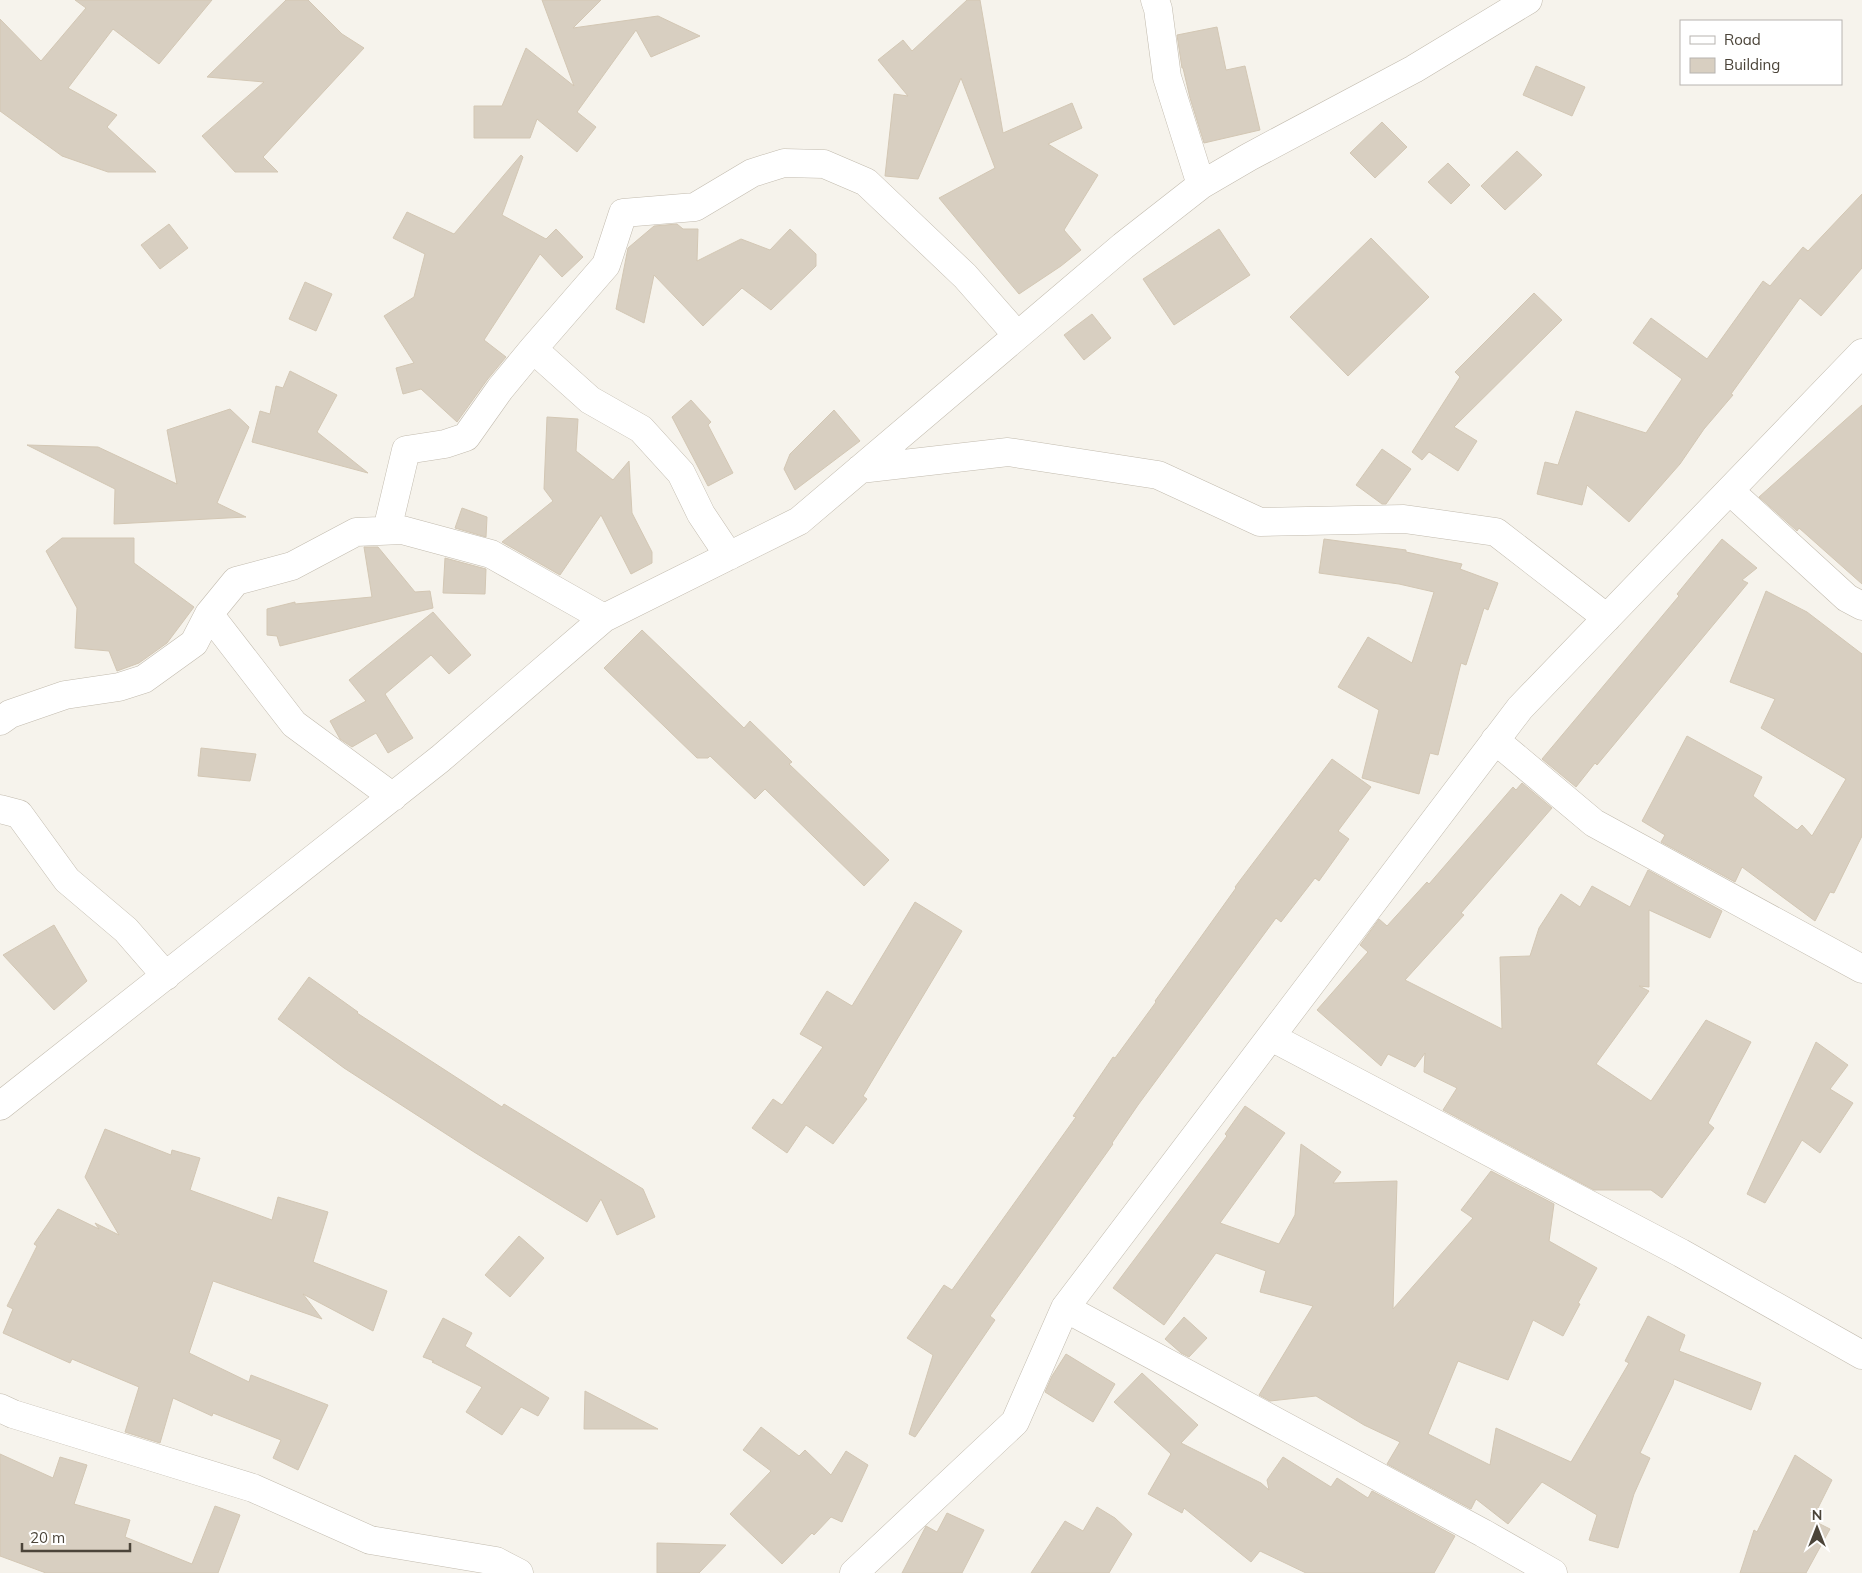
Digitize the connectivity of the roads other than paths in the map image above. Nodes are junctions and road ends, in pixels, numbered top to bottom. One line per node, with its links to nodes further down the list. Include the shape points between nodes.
1 (1155, 0): 3 (street, via 1167,77)
2 (1528, 0): 3 (street, via 1414,70 1249,157)
3 (1201, 186): 4 (street)
4 (1017, 335): 5 (street, via 965,276 866,182 824,164 784,163 752,173 695,208 622,213 606,265); 7 (street)
5 (533, 349): 9 (street, via 466,437 406,450); 10 (street, via 590,400 641,429 681,473 701,514)
6 (1862, 353): 8 (street)
7 (860, 469): 10 (street, via 799,521); 14 (street, via 1008,452 1158,475 1260,522 1404,519 1496,532)
8 (1730, 491): 11 (street, via 1847,598); 14 (street)
9 (387, 530): 12 (street, via 356,532 292,566 236,581); 13 (street, via 402,530 491,554)
10 (729, 556): 13 (street)
11 (1862, 606)
12 (209, 614): 15 (street, via 194,643 144,679 119,687 65,695 10,714); 17 (street, via 294,724)
13 (604, 618): 17 (street)
14 (1607, 618): 16 (street, via 1520,708)
15 (0, 721)
16 (1495, 740): 19 (street, via 1594,823); 21 (street)
17 (393, 797): 20 (street)
18 (0, 809): 20 (street, via 19,814 67,880 126,930)
19 (1862, 969)
20 (166, 976): 22 (street)
21 (1270, 1037): 23 (street); 24 (street, via 1681,1253)
22 (0, 1106)
23 (1065, 1308): 27 (street, via 1015,1422); 28 (street)
24 (1862, 1355)
25 (0, 1408): 26 (street, via 253,1488 370,1540 496,1561)
26 (519, 1573)
27 (854, 1573)
28 (1553, 1573)

